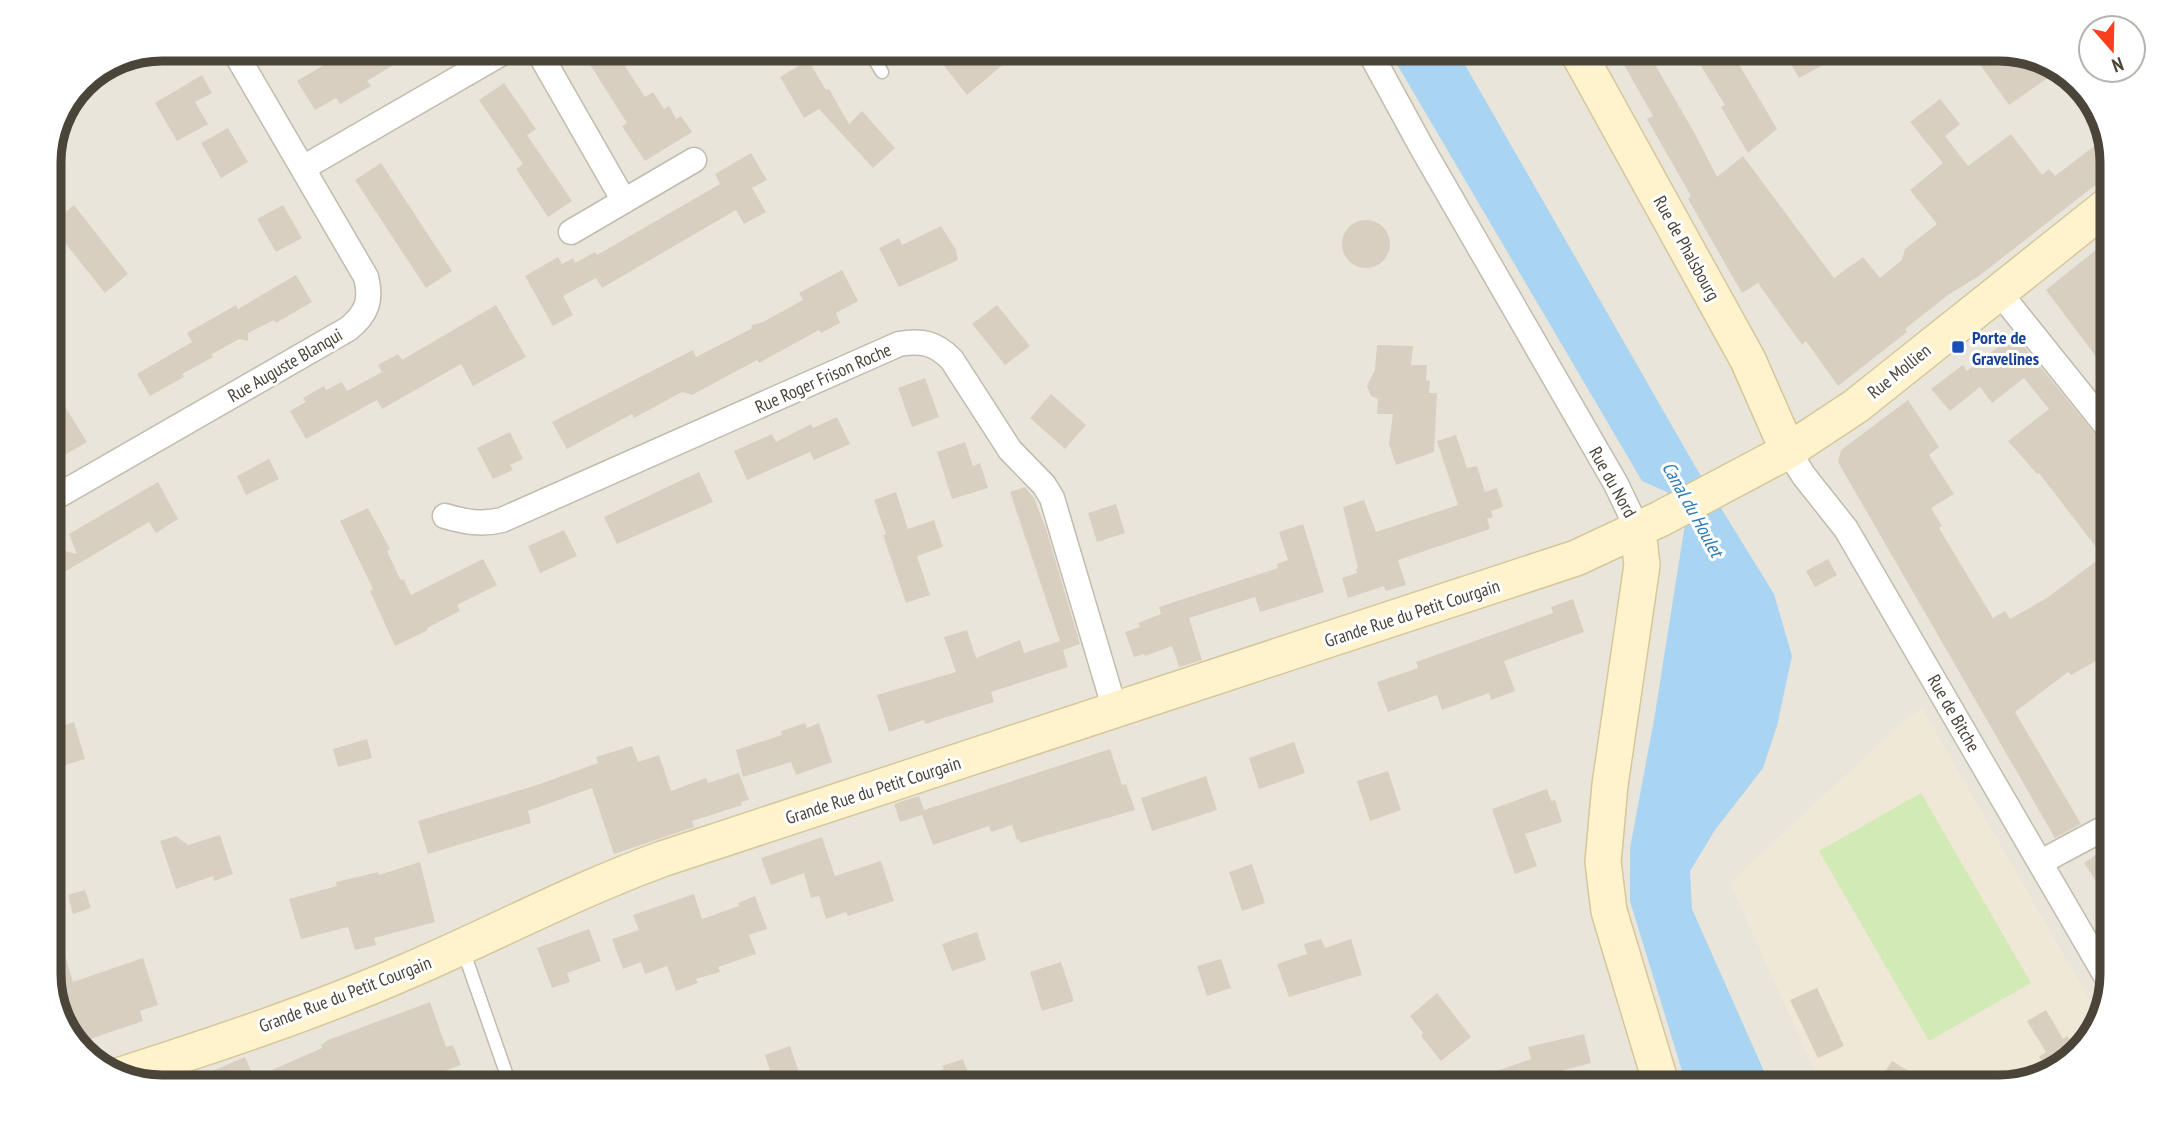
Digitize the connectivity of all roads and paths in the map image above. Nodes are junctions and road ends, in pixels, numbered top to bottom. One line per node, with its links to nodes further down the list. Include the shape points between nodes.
1 (240, 61): 9 (street, Rue Auguste Blanqui)
2 (488, 61): 9 (street)
3 (544, 61): 10 (street)
4 (875, 61): 7 (lane)
5 (1375, 61): 19 (street, Rue du Nord)
6 (1583, 61): 15 (street, Rue de Phalsbourg, via 1742,348)
7 (882, 72)
8 (694, 160): 10 (street)
9 (303, 168): 16 (street, Rue Auguste Blanqui, via 366,277 370,300 359,320)
10 (624, 201): 12 (street)
11 (2100, 212): 13 (street, Rue Mollien)
12 (571, 232)
13 (1999, 292): 14 (street); 15 (street, Rue Mollien, via 1856,406)
14 (2100, 418)
15 (1788, 451): 17 (street, Rue Mollien); 22 (street, Rue de Bitche, via 1846,529)
16 (61, 494)
17 (1672, 512): 19 (street, Grande Rue du Petit Courgain)
18 (445, 516): 20 (street, Rue Roger Frison Roche, via 488,524 502,520 899,344 928,343 952,360 1010,450 1052,498)
19 (1638, 530): 20 (street, Grande Rue du Petit Courgain, via 1556,565); 27 (street, Rue du Nord, via 1641,579 1603,862 1609,911)
20 (1115, 710): 23 (street, Grande Rue du Petit Courgain, via 662,859)
21 (2100, 830): 22 (street)
22 (2041, 862): 24 (street, Rue de Bitche)
23 (462, 947): 25 (street, Grande Rue du Petit Courgain, via 356,992); 26 (lane)
24 (2100, 965)
25 (134, 1070)
26 (508, 1075)
27 (1658, 1075)

